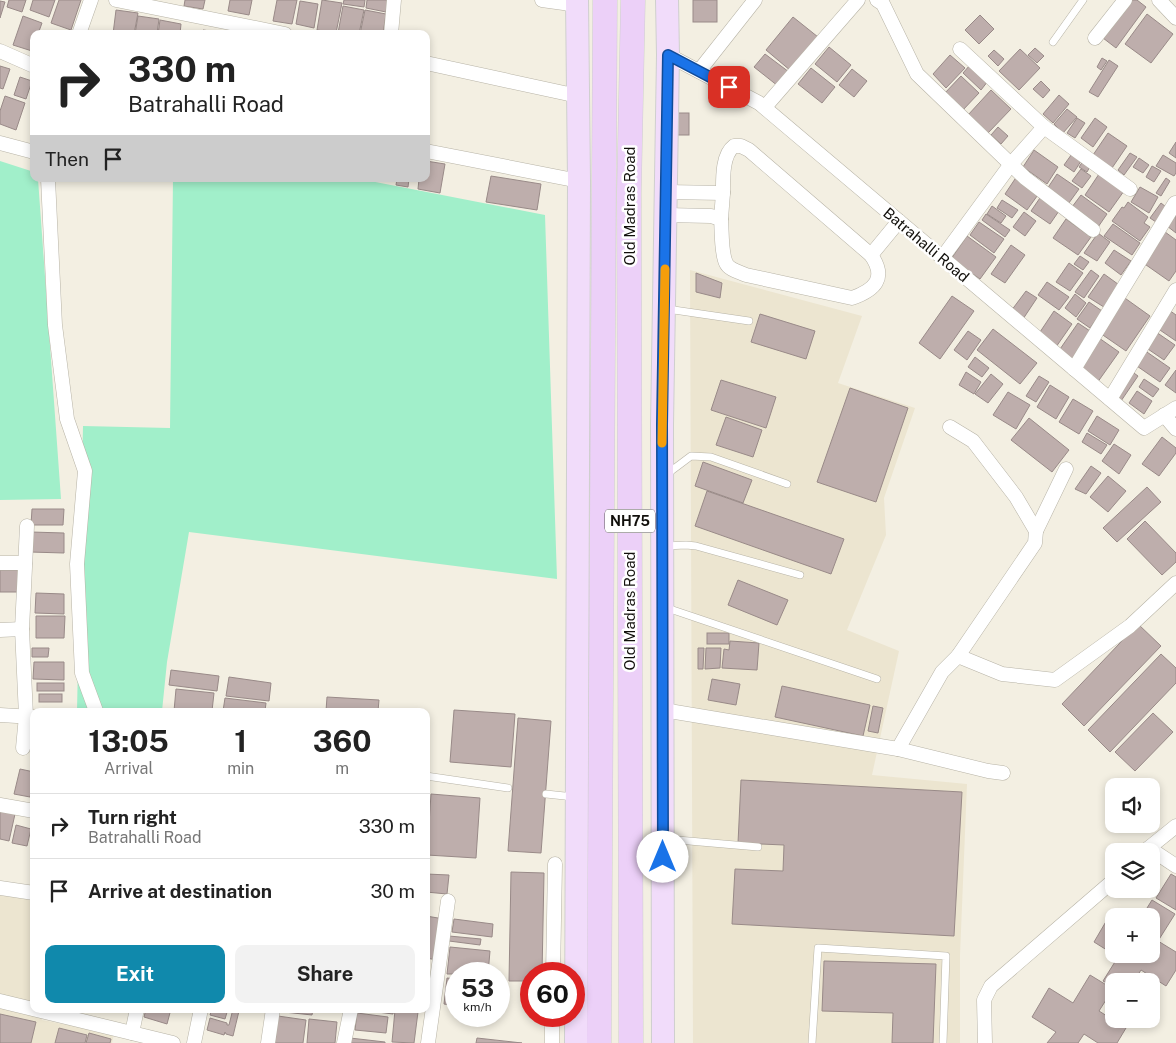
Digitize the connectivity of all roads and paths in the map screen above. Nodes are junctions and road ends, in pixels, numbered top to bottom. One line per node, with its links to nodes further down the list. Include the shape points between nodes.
1 (91, 0): 16 (street)
2 (116, 0): 17 (street)
3 (394, 0): 18 (street)
4 (542, 0): 13 (street)
5 (605, 0): 110 (highway, Old Madras Road / NH75)
6 (634, 0): 111 (highway, Old Madras Road / NH75, via 629,192)
7 (667, 0): 23 (main road)
8 (755, 0): 26 (street)
9 (877, 0): 33 (street, via 883,4 918,74)
10 (1083, 0): 20 (lane)
11 (1125, 0): 19 (street)
12 (1159, 0): 15 (street)
13 (578, 2): 27 (main road)
14 (852, 2): 28 (street)
15 (1176, 18)
16 (80, 30)
17 (265, 30)
18 (390, 30)
19 (1095, 38)
20 (1053, 42)
21 (960, 49): 29 (street)
22 (0, 51): 24 (street)
23 (668, 55): 26 (street, Batrahalli Road); 37 (main road)
24 (30, 64)
25 (430, 64): 27 (street)
26 (699, 71): 28 (street, Batrahalli Road)
27 (578, 96): 34 (main road)
28 (764, 107): 42 (street, Batrahalli Road)
29 (1044, 127): 33 (street); 36 (street)
30 (0, 143): 31 (street)
31 (30, 151)
32 (430, 152): 34 (street)
33 (1011, 164): 43 (street); 45 (street)
34 (579, 181): 79 (main road)
35 (48, 182): 69 (street, via 56,334 67,419 85,472 77,564 82,673)
36 (1130, 188)
37 (666, 192): 38 (street); 40 (main road)
38 (723, 193): 41 (street); 44 (street, via 729,150 741,146)
39 (1175, 203): 49 (street)
40 (666, 215): 41 (street); 47 (main road)
41 (721, 219): 44 (street, via 726,264 746,275 852,298 867,292 876,283 878,269)
42 (899, 221): 44 (street); 45 (street, Batrahalli Road)
43 (1093, 230)
44 (871, 255)
45 (942, 258): 49 (street, Batrahalli Road)
46 (1176, 290): 50 (street)
47 (664, 308): 48 (lane); 55 (main road)
48 (749, 321)
49 (1074, 369): 50 (street, Batrahalli Road)
50 (1110, 399): 51 (street, Batrahalli Road, via 1144,428)
51 (1170, 412): 53 (street)
52 (950, 427): 58 (street, via 973,441 1016,497)
53 (1176, 429)
54 (1066, 469): 58 (street)
55 (662, 477): 56 (lane, via 691,456 711,457); 59 (main road)
56 (787, 484)
57 (27, 526): 61 (street)
58 (1036, 530): 67 (street, via 1035,544)
59 (662, 546): 62 (lane, via 696,546); 64 (main road)
60 (0, 563): 61 (street)
61 (25, 563): 65 (street)
62 (800, 576)
63 (1176, 582): 67 (street, via 1130,626 1055,680 1002,674)
64 (662, 607): 68 (lane); 70 (main road)
65 (22, 629): 66 (street); 72 (street)
66 (0, 630)
67 (958, 656): 74 (street, via 942,672)
68 (877, 679)
69 (95, 708)
70 (663, 710): 74 (street); 83 (main road)
71 (0, 715): 72 (street)
72 (30, 717): 73 (street)
73 (23, 748)
74 (898, 749): 75 (street)
75 (1003, 774)
76 (430, 777): 77 (lane)
77 (508, 788)
78 (546, 794): 79 (lane)
79 (577, 797): 109 (main road)
80 (0, 805): 81 (street)
81 (30, 810)
82 (1176, 826): 84 (street)
83 (663, 838): 85 (lane); 112 (main road)
84 (1155, 843)
85 (758, 847)
86 (1160, 857): 88 (street)
87 (554, 864): 93 (street)
88 (1176, 866)
89 (0, 888): 91 (street)
90 (1105, 888): 115 (street, via 991,986 984,1000)
91 (30, 892)
92 (448, 901): 107 (street)
93 (553, 962)
94 (0, 1001): 95 (street)
95 (30, 1006)
96 (61, 1013): 102 (street)
97 (135, 1013): 102 (street)
98 (199, 1013): 104 (street)
99 (272, 1013): 105 (street)
100 (350, 1013): 106 (street)
101 (552, 1027): 108 (street)
102 (123, 1035): 103 (street)
103 (173, 1043)
104 (194, 1043)
105 (268, 1043)
106 (344, 1043)
107 (428, 1043)
108 (552, 1043)
109 (576, 1043)
110 (599, 1043)
111 (631, 1043)
112 (663, 1043)
113 (812, 1043): 114 (lane, via 818,948 946,956)
114 (943, 1043)
115 (985, 1043)

